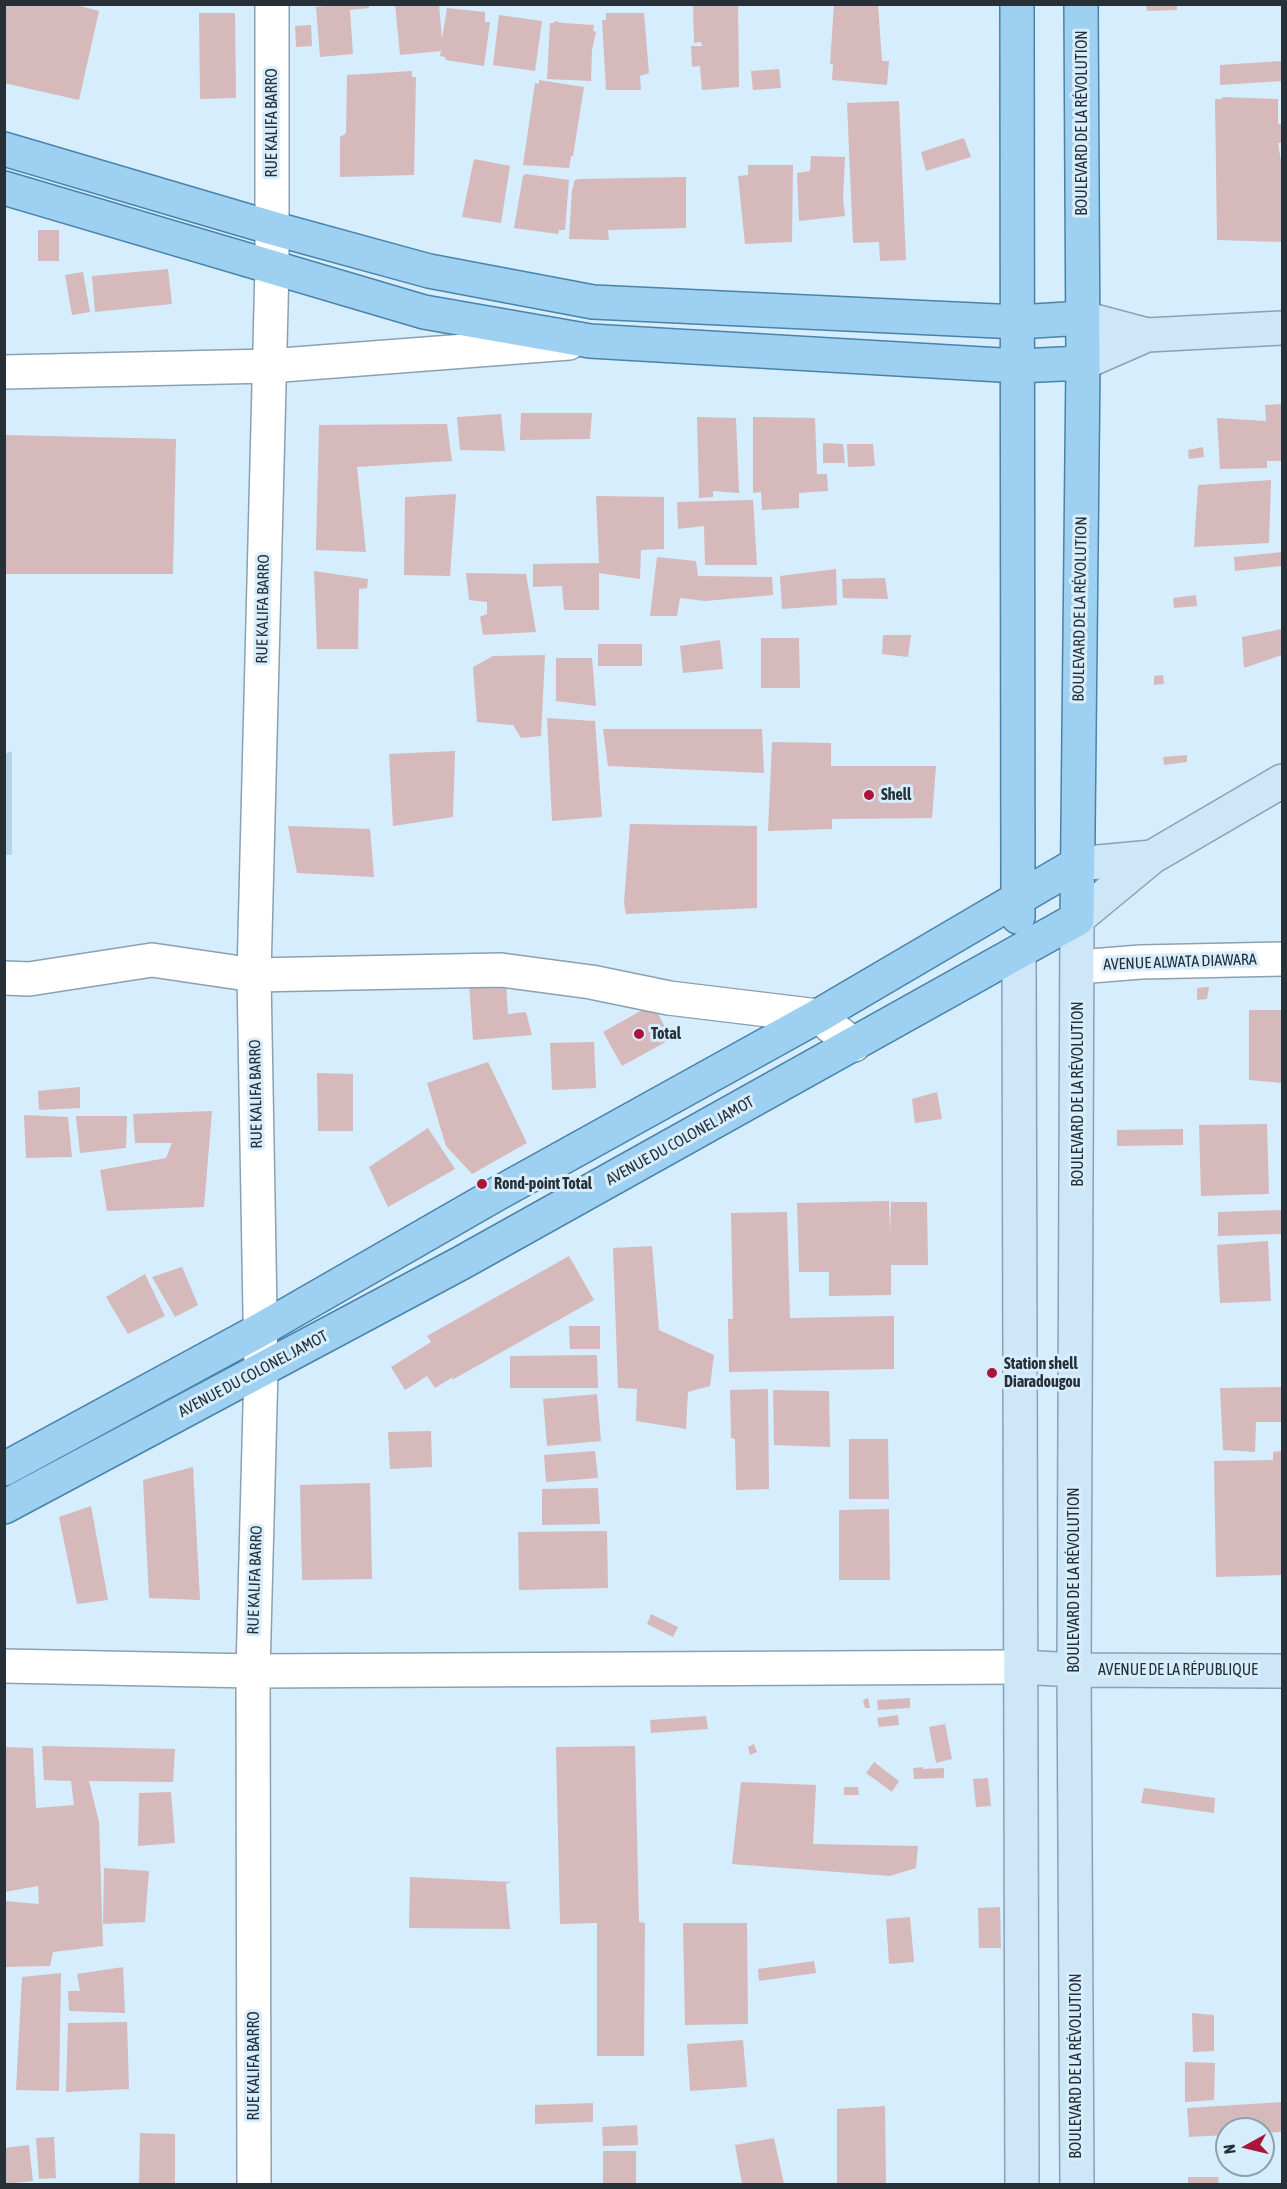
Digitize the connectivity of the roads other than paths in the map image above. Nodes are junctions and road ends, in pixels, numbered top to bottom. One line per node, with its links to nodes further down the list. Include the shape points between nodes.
1 (272, 4): 6 (street, RUE KALIFA BARRO)
2 (1017, 4): 9 (main road)
3 (1081, 4): 8 (main road, BOULEVARD DE LA RÉVOLUTION)
4 (4, 149): 6 (main road)
5 (4, 188): 7 (main road)
6 (272, 228): 7 (street, RUE KALIFA BARRO); 9 (main road, via 429,271 593,302)
7 (272, 267): 12 (main road, via 424,312); 14 (street, RUE KALIFA BARRO)
8 (1083, 318): 9 (main road); 11 (main road); 13 (main road, BOULEVARD DE LA RÉVOLUTION)
9 (1018, 322): 15 (main road)
10 (1282, 328): 11 (main road)
11 (1146, 335): 13 (main road)
12 (590, 341): 14 (street); 15 (main road)
13 (1083, 363): 15 (main road); 19 (main road, BOULEVARD DE LA RÉVOLUTION)
14 (269, 366): 16 (street); 25 (street, RUE KALIFA BARRO)
15 (1018, 366): 20 (main road)
16 (4, 372)
17 (1282, 781): 18 (main road, AVENUE DU COLONEL JAMOT)
18 (1152, 857): 19 (main road, AVENUE DU COLONEL JAMOT); 21 (main road, AVENUE DU COLONEL JAMOT)
19 (1077, 864): 20 (main road, AVENUE DU COLONEL JAMOT); 21 (main road, BOULEVARD DE LA RÉVOLUTION)
20 (1017, 899): 22 (main road); 27 (main road, AVENUE DU COLONEL JAMOT)
21 (1077, 919): 22 (main road, AVENUE DU COLONEL JAMOT); 24 (main road, BOULEVARD DE LA RÉVOLUTION)
22 (1019, 951): 28 (main road, AVENUE DU COLONEL JAMOT); 34 (main road)
23 (1282, 959): 24 (street, AVENUE ALWATA DIAWARA)
24 (1078, 967): 35 (main road, BOULEVARD DE LA RÉVOLUTION)
25 (254, 975): 26 (street, via 152,960 29,979); 27 (street, via 501,970 669,998); 29 (street, RUE KALIFA BARRO)
26 (4, 978)
27 (818, 1016): 28 (street); 29 (main road, AVENUE DU COLONEL JAMOT)
28 (854, 1045): 30 (main road, AVENUE DU COLONEL JAMOT)
29 (260, 1330): 30 (street, RUE KALIFA BARRO); 31 (main road, AVENUE DU COLONEL JAMOT)
30 (261, 1370): 32 (main road, AVENUE DU COLONEL JAMOT); 36 (street, RUE KALIFA BARRO)
31 (4, 1469)
32 (4, 1507)
33 (4, 1666): 36 (street)
34 (1021, 1666): 35 (main road, AVENUE DE LA RÉPUBLIQUE); 36 (street); 39 (main road)
35 (1074, 1670): 37 (main road, AVENUE DE LA RÉPUBLIQUE); 40 (main road, BOULEVARD DE LA RÉVOLUTION)
36 (253, 1671): 38 (street, RUE KALIFA BARRO)
37 (1282, 1671)
38 (254, 2184)
39 (1022, 2184)
40 (1077, 2184)

